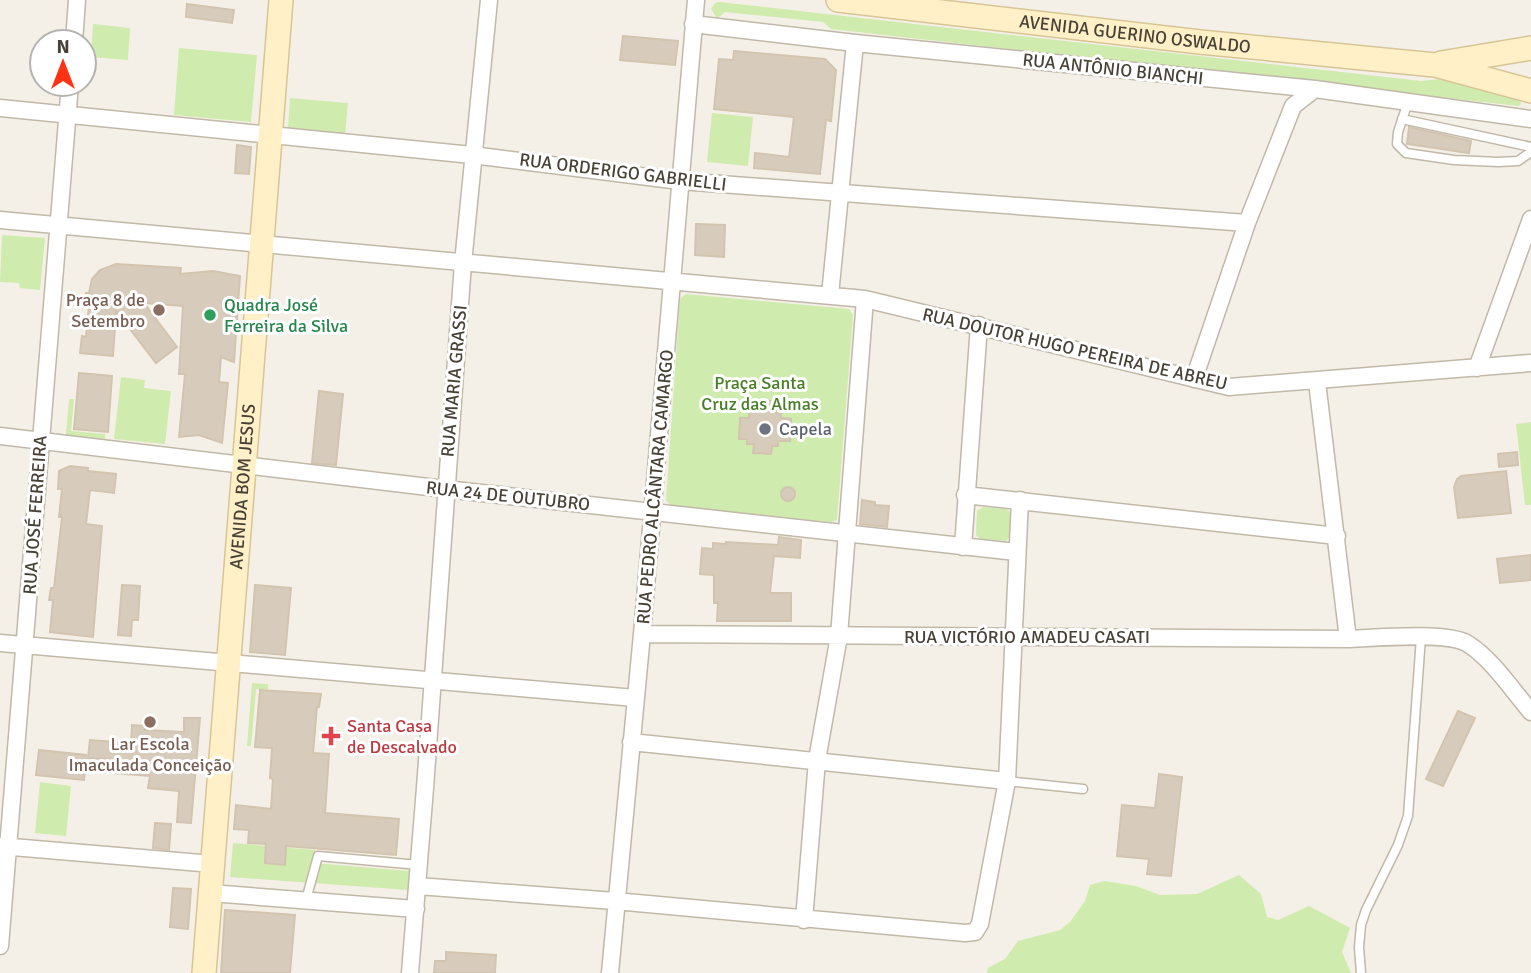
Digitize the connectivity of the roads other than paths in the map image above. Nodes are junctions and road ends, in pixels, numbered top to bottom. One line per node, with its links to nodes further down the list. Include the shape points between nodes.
1 (77, 0): 7 (street)
2 (281, 0): 21 (street, AVENIDA BOM JESUS)
3 (489, 0): 23 (street, RUA MARIA GRASSI)
4 (696, 0): 6 (street, RUA PEDRO ALCÂNTARA CAMARGO)
5 (838, 0): 11 (street, AVENIDA GUERINO OSWALDO)
6 (693, 24): 8 (street, RUA ANTÔNIO BIANCHI); 24 (street, RUA PEDRO ALCÂNTARA CAMARGO)
7 (75, 28)
8 (855, 43): 13 (street, RUA ANTÔNIO BIANCHI); 25 (street)
9 (1531, 48): 11 (street, AVENIDA GUERINO OSWALDO)
10 (1531, 57): 12 (street)
11 (1434, 65): 14 (street, AVENIDA GUERINO OSWALDO)
12 (1531, 83)
13 (1315, 89): 16 (street, RUA ANTÔNIO BIANCHI); 28 (street, via 1293,106)
14 (1531, 91)
15 (69, 98): 18 (street, RUA JOSÉ FERREIRA)
16 (1408, 102): 19 (lane); 20 (street, RUA ANTÔNIO BIANCHI)
17 (0, 108): 18 (street, RUA ORDERIGO GABRIELLI)
18 (68, 115): 21 (street, RUA ORDERIGO GABRIELLI); 29 (street, RUA JOSÉ FERREIRA)
19 (1402, 119): 22 (lane); 22 (lane, via 1397,144 1406,153 1498,162 1518,161)
20 (1531, 119)
21 (270, 134): 23 (street, RUA ORDERIGO GABRIELLI); 30 (street, AVENIDA BOM JESUS)
22 (1531, 149)
23 (472, 155): 24 (street, RUA ORDERIGO GABRIELLI); 31 (street, RUA MARIA GRASSI)
24 (680, 181): 25 (street, RUA ORDERIGO GABRIELLI); 32 (street, RUA PEDRO ALCÂNTARA CAMARGO)
25 (839, 194): 28 (street, RUA ORDERIGO GABRIELLI); 33 (street)
26 (1531, 219): 37 (street)
27 (0, 220): 29 (street, RUA DOUTOR HUGO PEREIRA DE ABREU)
28 (1247, 223): 38 (street)
29 (58, 226): 30 (street, RUA DOUTOR HUGO PEREIRA DE ABREU); 41 (street, RUA JOSÉ FERREIRA)
30 (262, 243): 31 (street, RUA DOUTOR HUGO PEREIRA DE ABREU); 42 (street, AVENIDA BOM JESUS)
31 (463, 263): 32 (street, RUA DOUTOR HUGO PEREIRA DE ABREU); 43 (street, RUA MARIA GRASSI)
32 (673, 281): 33 (street, RUA DOUTOR HUGO PEREIRA DE ABREU); 46 (street, RUA PEDRO ALCÂNTARA CAMARGO)
33 (830, 295): 34 (street, RUA DOUTOR HUGO PEREIRA DE ABREU)
34 (865, 299): 35 (street, RUA DOUTOR HUGO PEREIRA DE ABREU); 47 (street)
35 (979, 326): 38 (street, RUA DOUTOR HUGO PEREIRA DE ABREU); 44 (street)
36 (1531, 363): 37 (street, RUA DOUTOR HUGO PEREIRA DE ABREU)
37 (1477, 368): 39 (street, RUA DOUTOR HUGO PEREIRA DE ABREU)
38 (1194, 379): 39 (street, RUA DOUTOR HUGO PEREIRA DE ABREU, via 1229,387)
39 (1317, 382): 48 (street)
40 (0, 436): 41 (street, RUA 24 DE OUTUBRO)
41 (41, 441): 42 (street, RUA 24 DE OUTUBRO); 57 (street, RUA JOSÉ FERREIRA)
42 (243, 464): 43 (street, RUA 24 DE OUTUBRO); 58 (street, AVENIDA BOM JESUS)
43 (445, 489): 46 (street, RUA 24 DE OUTUBRO); 59 (street, RUA MARIA GRASSI)
44 (965, 495): 45 (street); 49 (street)
45 (1020, 500): 48 (street); 50 (street)
46 (653, 512): 47 (street, RUA 24 DE OUTUBRO); 51 (street, RUA PEDRO ALCÂNTARA CAMARGO)
47 (847, 533): 49 (street, RUA 24 DE OUTUBRO); 52 (street)
48 (1337, 536): 55 (street)
49 (963, 547): 50 (street, RUA 24 DE OUTUBRO)
50 (1016, 552): 53 (street)
51 (642, 634): 52 (street, RUA VICTÓRIO AMADEU CASATI); 60 (street, RUA PEDRO ALCÂNTARA CAMARGO)
52 (839, 636): 53 (street, RUA VICTÓRIO AMADEU CASATI); 63 (street)
53 (1015, 637): 55 (street, RUA VICTÓRIO AMADEU CASATI); 64 (street)
54 (1416, 637): 55 (street, RUA VICTÓRIO AMADEU CASATI); 61 (street, RUA VICTÓRIO AMADEU CASATI, via 1465,641); 79 (lane, via 1408,816 1363,917)
55 (1348, 639)
56 (0, 643): 57 (street)
57 (26, 645): 58 (street); 66 (street, RUA JOSÉ FERREIRA)
58 (228, 661): 59 (street); 67 (street, AVENIDA BOM JESUS)
59 (432, 680): 60 (street); 68 (street, RUA MARIA GRASSI)
60 (635, 698): 62 (street, RUA PEDRO ALCÂNTARA CAMARGO)
61 (1531, 712)
62 (631, 742): 63 (street); 72 (street, RUA PEDRO ALCÂNTARA CAMARGO)
63 (817, 760): 64 (street); 74 (street)
64 (1007, 781): 65 (lane); 74 (street, via 975,932)
65 (1083, 789)
66 (4, 846): 67 (street); 75 (street, RUA JOSÉ FERREIRA)
67 (212, 864): 70 (street, AVENIDA BOM JESUS)
68 (419, 865): 69 (street, RUA MARIA GRASSI); 71 (lane, via 318,856)
69 (418, 886): 72 (street); 73 (street, RUA MARIA GRASSI)
70 (210, 893): 71 (street); 76 (street, AVENIDA BOM JESUS)
71 (306, 900): 73 (street)
72 (615, 901): 74 (street); 78 (street, RUA PEDRO ALCÂNTARA CAMARGO)
73 (416, 909): 77 (street, RUA MARIA GRASSI)
74 (804, 920)
75 (0, 946)
76 (204, 973)
77 (410, 973)
78 (610, 973)
79 (1361, 973)

